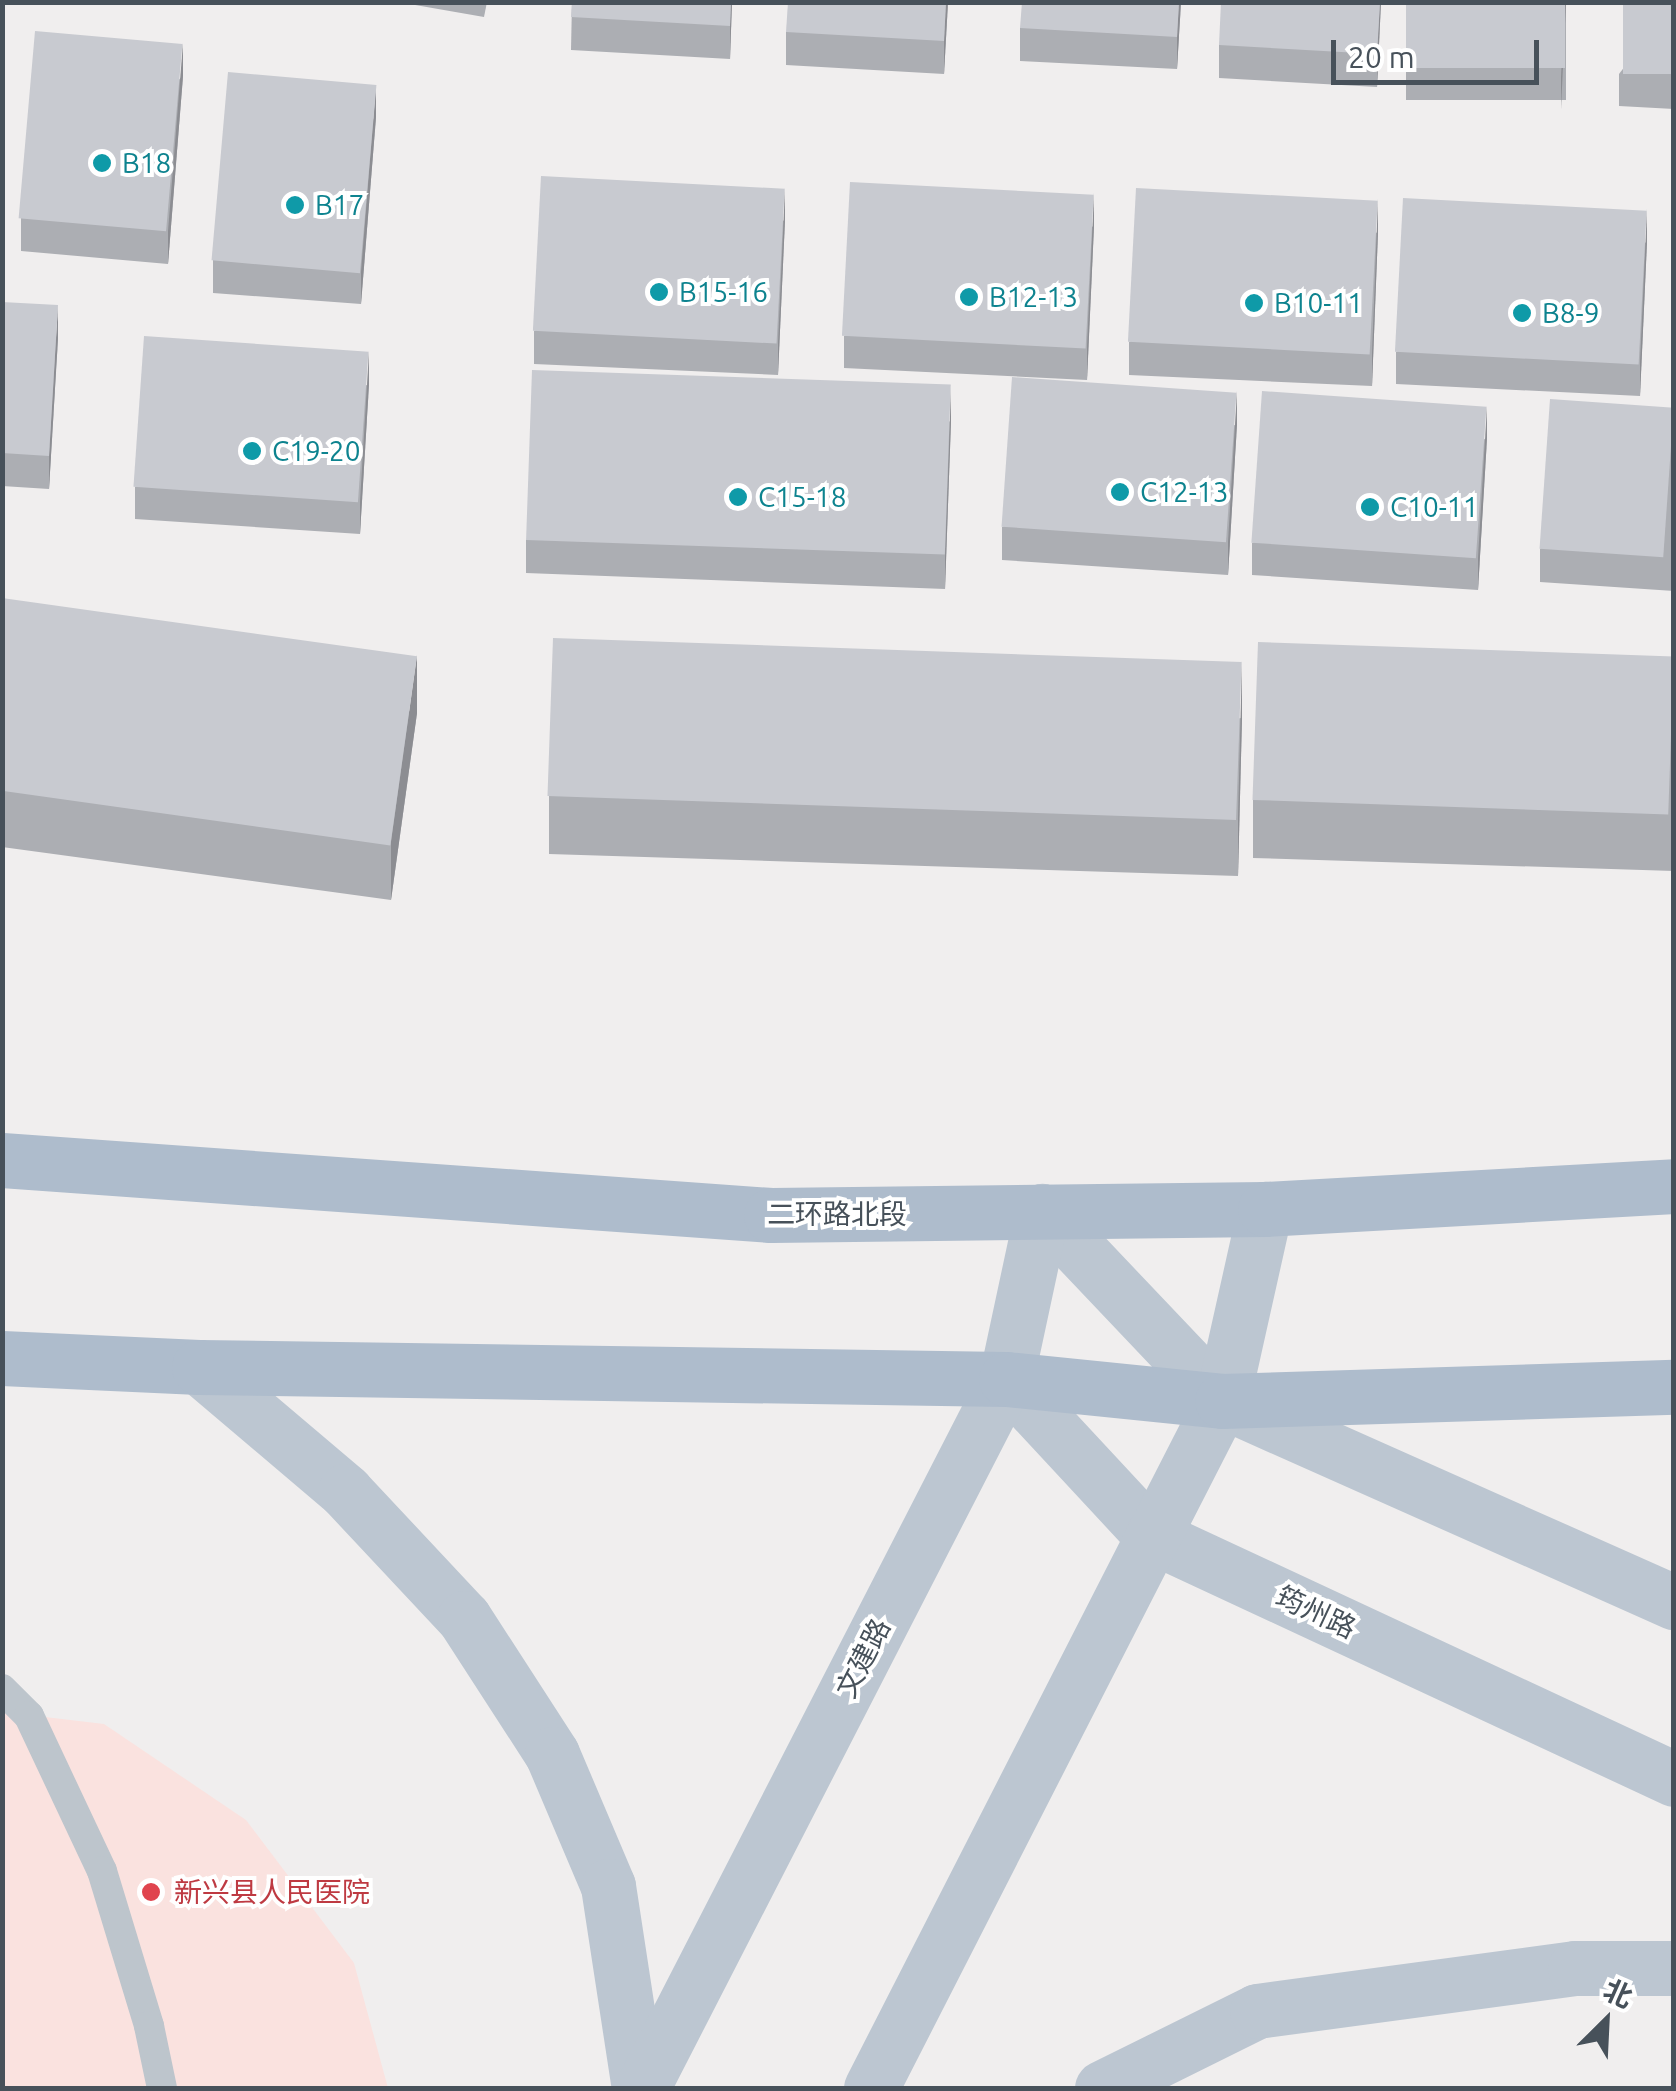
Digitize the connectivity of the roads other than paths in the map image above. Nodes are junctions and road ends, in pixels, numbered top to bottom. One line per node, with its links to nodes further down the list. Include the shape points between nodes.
1 (2, 1160): 4 (main road, 二环路北段, via 771,1215)
2 (1674, 1186): 3 (main road, 二环路北段)
3 (1265, 1209): 4 (main road, 二环路北段); 9 (main road)
4 (1042, 1212): 7 (main road, 文建路); 9 (main road)
5 (2, 1358): 6 (main road)
6 (198, 1366): 7 (main road); 16 (main road, via 345,1491 464,1618 552,1754 608,1886)
7 (1006, 1379): 9 (main road); 10 (main road, 筠州路); 16 (main road, 文建路)
8 (1674, 1387): 9 (main road)
9 (1222, 1401): 10 (main road); 11 (main road)
10 (1152, 1536): 13 (main road, 筠州路); 17 (main road)
11 (1674, 1602)
12 (2, 1689): 15 (lane, via 29,1716 102,1871)
13 (1674, 1778)
14 (1674, 1968): 18 (main road, via 1575,1968 1257,2011)
15 (162, 2088)
16 (640, 2088)
17 (871, 2088)
18 (1102, 2088)

